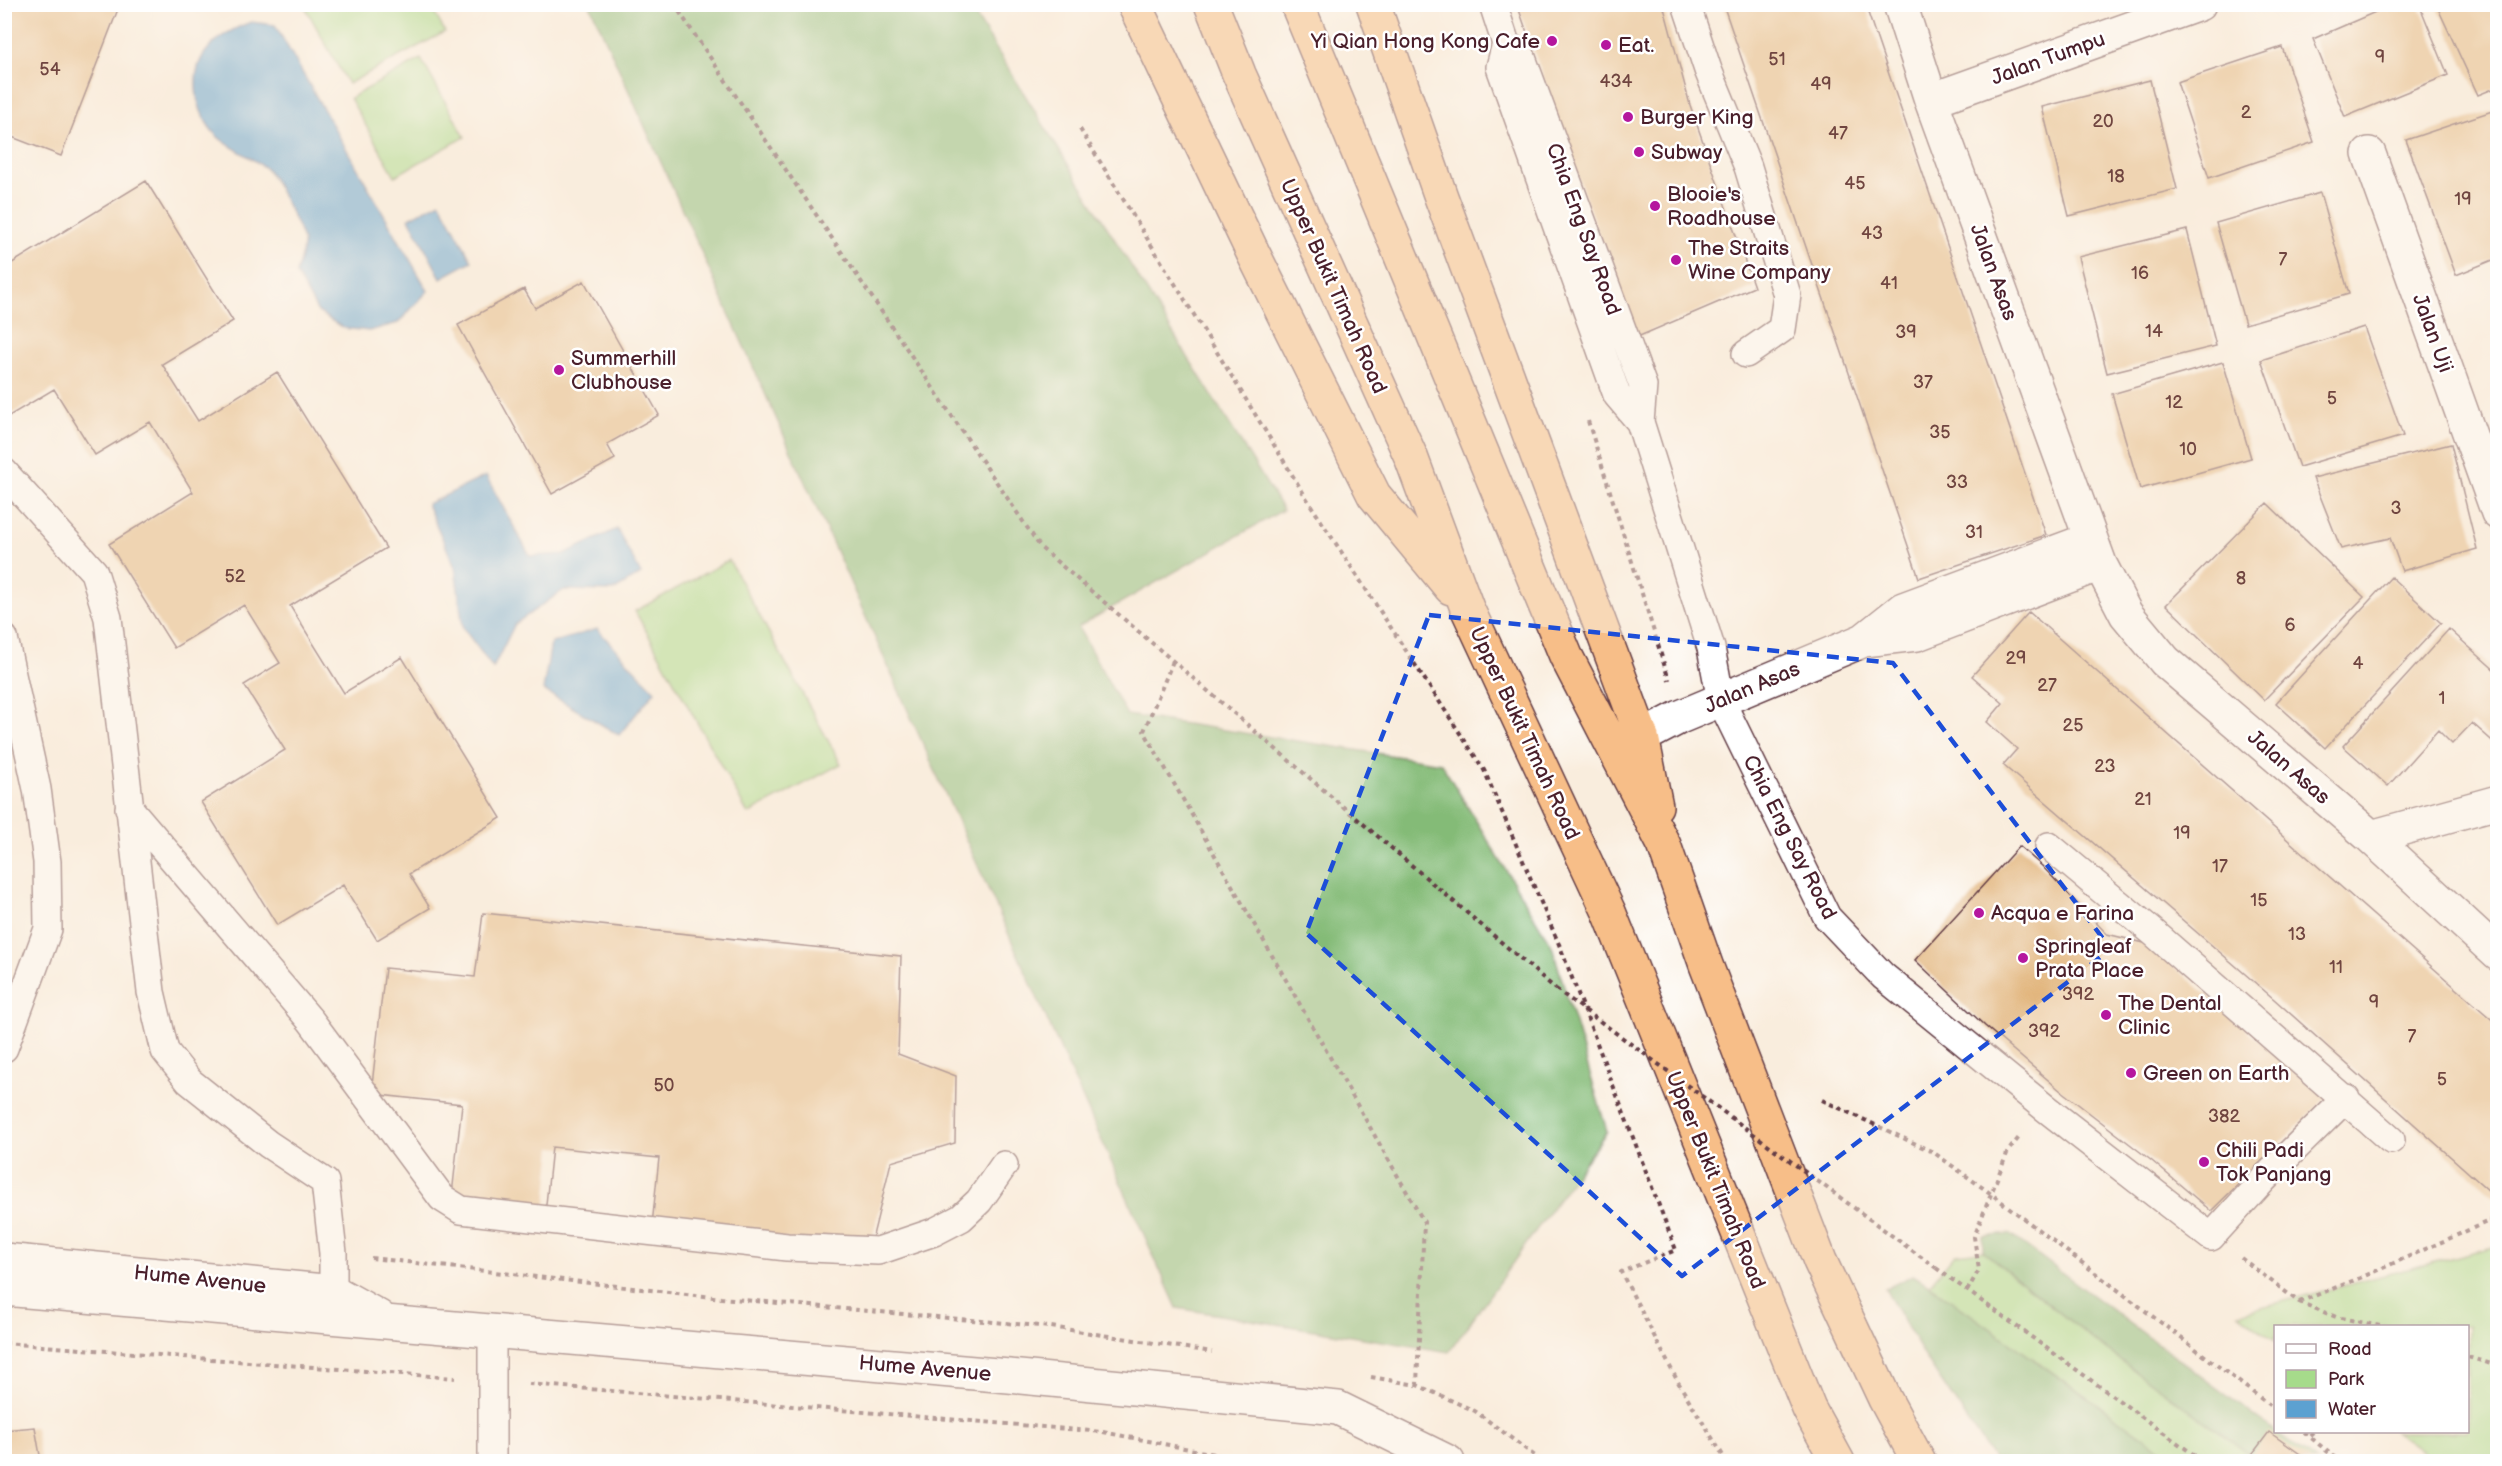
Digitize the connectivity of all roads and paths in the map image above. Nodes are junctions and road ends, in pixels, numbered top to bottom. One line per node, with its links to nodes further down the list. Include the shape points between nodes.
1 (674, 4): 19 (path, via 1041,548)
2 (1134, 4): 17 (highway, via 1374,495)
3 (1211, 4): 17 (highway, Upper Bukit Timah Road, via 1411,457)
4 (1298, 4): 25 (highway, via 1566,656)
5 (1373, 4): 21 (highway)
6 (1493, 4): 20 (lane, Chia Eng Say Road, via 1506,44 1500,67 1617,395 1640,422 1711,648)
7 (1686, 4): 13 (lane, via 1748,167 1787,295 1782,329)
8 (1900, 4): 10 (street, Jalan Asas)
9 (2199, 4): 10 (street, Jalan Tumpu)
10 (1931, 100): 16 (street, Jalan Asas)
11 (1080, 129): 60 (path, via 1312,507 1484,770 1562,949 1676,1250 1621,1272 1678,1382)
12 (2369, 154): 15 (street, Jalan Uji)
13 (1746, 354)
14 (4, 472): 23 (lane, via 94,572 108,618)
15 (2498, 513)
16 (2096, 551): 20 (street, Jalan Asas, via 1903,609 1864,640); 24 (street, Jalan Asas, via 2126,614 2165,661)
17 (1467, 608): 61 (highway, Upper Bukit Timah Road, via 1609,912 1809,1409)
18 (4, 638): 28 (lane, via 37,789 47,862 48,929)
19 (1173, 661): 40 (path, bridge, via 1556,989); 51 (path, via 1144,731 1424,1222)
20 (1721, 701): 21 (street, Jalan Asas); 31 (lane, Chia Eng Say Road, via 1827,917 1883,975)
21 (1642, 737): 25 (highway)
22 (2498, 802): 24 (street)
23 (129, 808): 33 (lane, via 311,1021 442,1198 461,1210 787,1247 878,1251 934,1232 961,1218 979,1201); 36 (lane, via 151,992 165,1051 189,1081 268,1144 325,1182)
24 (2371, 837): 27 (street, Jalan Asas)
25 (1664, 845): 62 (highway, via 1706,966 1820,1261)
26 (2049, 846): 29 (lane)
27 (2498, 954)
28 (4, 1048)
29 (2346, 1098): 31 (lane, Chia Eng Say Road, via 2211,1237); 32 (lane)
30 (1822, 1100): 34 (path, via 1933,1152)
31 (2044, 1107): 34 (path, via 2008,1151)
32 (2391, 1140)
33 (1004, 1165)
34 (1990, 1193): 40 (path, via 1974,1238 1979,1270); 52 (path)
35 (2498, 1217): 41 (path)
36 (333, 1253): 42 (lane); 46 (path, via 721,1298 1051,1327)
37 (4, 1260): 42 (street, Hume Avenue)
38 (2246, 1262): 41 (path)
39 (4, 1289): 42 (street, Hume Avenue)
40 (1967, 1291): 63 (path)
41 (2299, 1302): 43 (path, via 2336,1317)
42 (333, 1305): 44 (street, Hume Avenue, via 388,1322)
43 (2375, 1325)
44 (492, 1330): 50 (lane); 58 (street, Hume Avenue, via 1338,1408)
45 (4, 1343): 50 (path)
46 (1216, 1353)
47 (2469, 1358): 48 (path)
48 (2498, 1366)
49 (1370, 1377): 51 (path)
50 (492, 1381): 56 (lane); 57 (path, via 1103,1432)
51 (1417, 1384): 59 (path, via 1475,1411)
52 (2274, 1408)
53 (2305, 1433): 55 (path)
54 (2311, 1433): 55 (path)
55 (2309, 1436): 64 (path)
56 (492, 1461)
57 (1256, 1461)
58 (1448, 1461)
59 (1543, 1461)
60 (1727, 1461)
61 (1839, 1461)
62 (1919, 1461)
63 (2204, 1461)
64 (2340, 1461)

